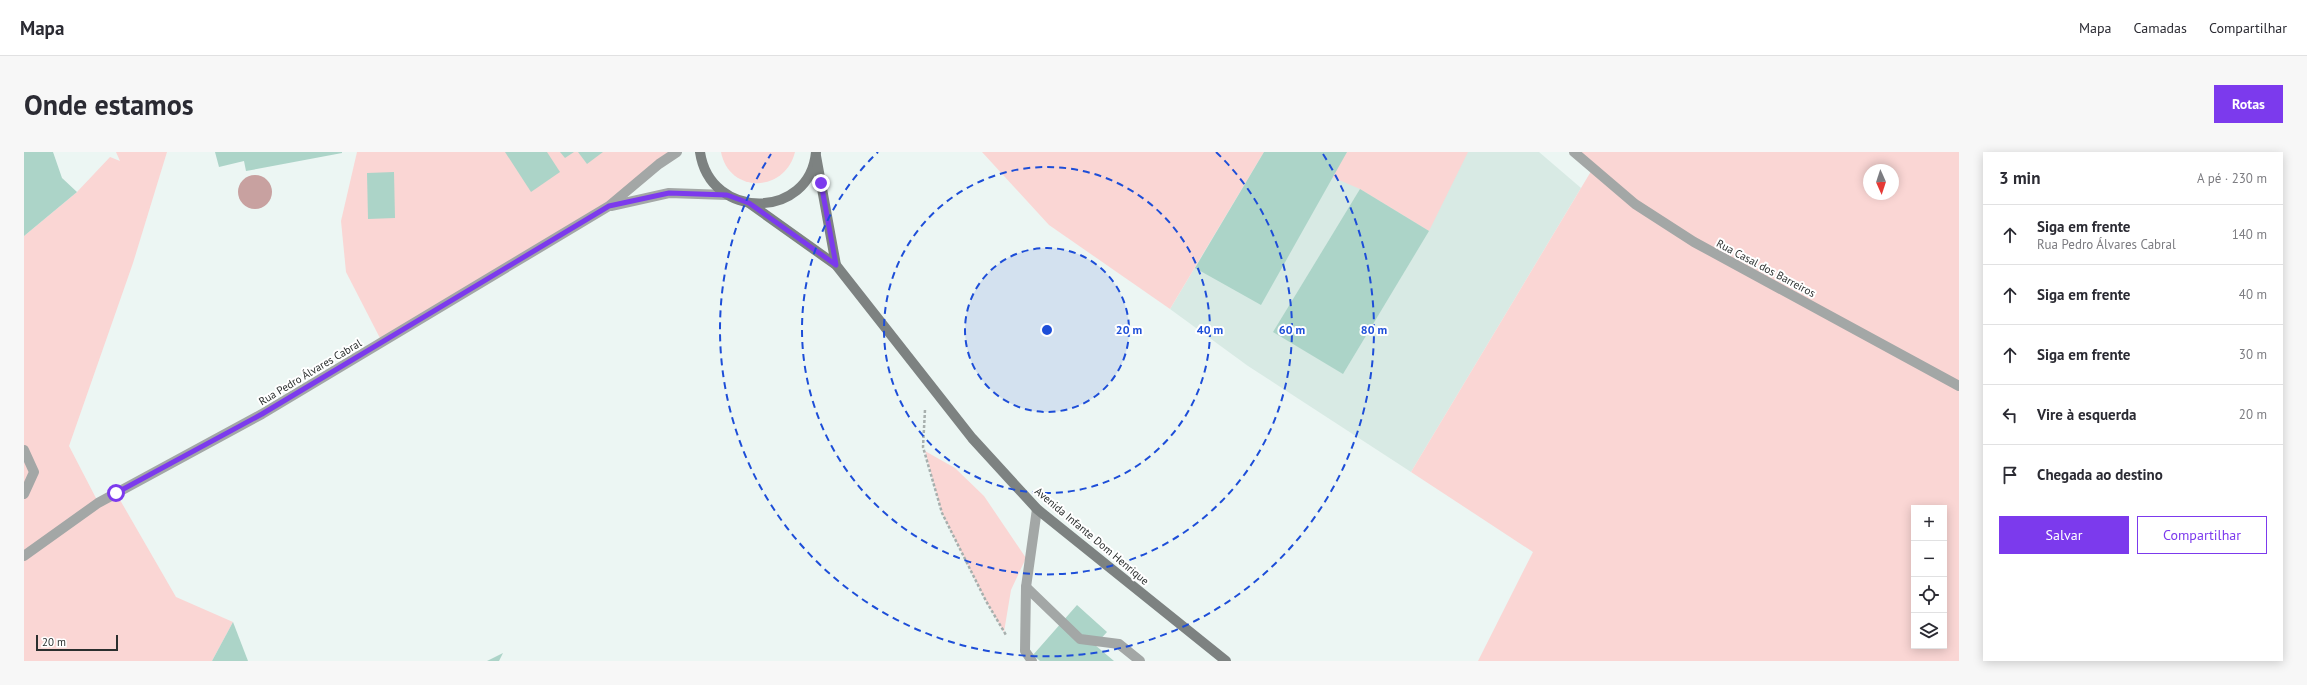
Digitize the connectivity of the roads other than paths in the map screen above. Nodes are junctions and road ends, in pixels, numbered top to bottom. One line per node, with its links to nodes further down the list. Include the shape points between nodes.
1 (677, 152): 7 (street)
2 (700, 152): 5 (main road, via 710,180)
3 (1574, 152): 9 (street, Rua Casal dos Barreiros, via 1635,204 1694,242)
4 (816, 153): 6 (main road, via 808,177 792,193 771,203); 8 (main road, Avenida Infante Dom Henrique)
5 (727, 195): 6 (main road); 7 (street, via 669,193)
6 (749, 203): 8 (main road, Avenida Infante Dom Henrique)
7 (609, 206): 13 (street, Rua Pedro Álvares Cabral, via 262,414 98,502)
8 (836, 265): 12 (main road, Avenida Infante Dom Henrique, via 972,438)
9 (1959, 386)
10 (24, 450): 11 (street, via 34,472)
11 (24, 494)
12 (1037, 509): 14 (street); 17 (main road, Avenida Infante Dom Henrique)
13 (24, 556)
14 (1026, 587): 15 (street, via 1024,651); 16 (street, via 1080,639 1119,644)
15 (1032, 661)
16 (1140, 661)
17 (1226, 661)

